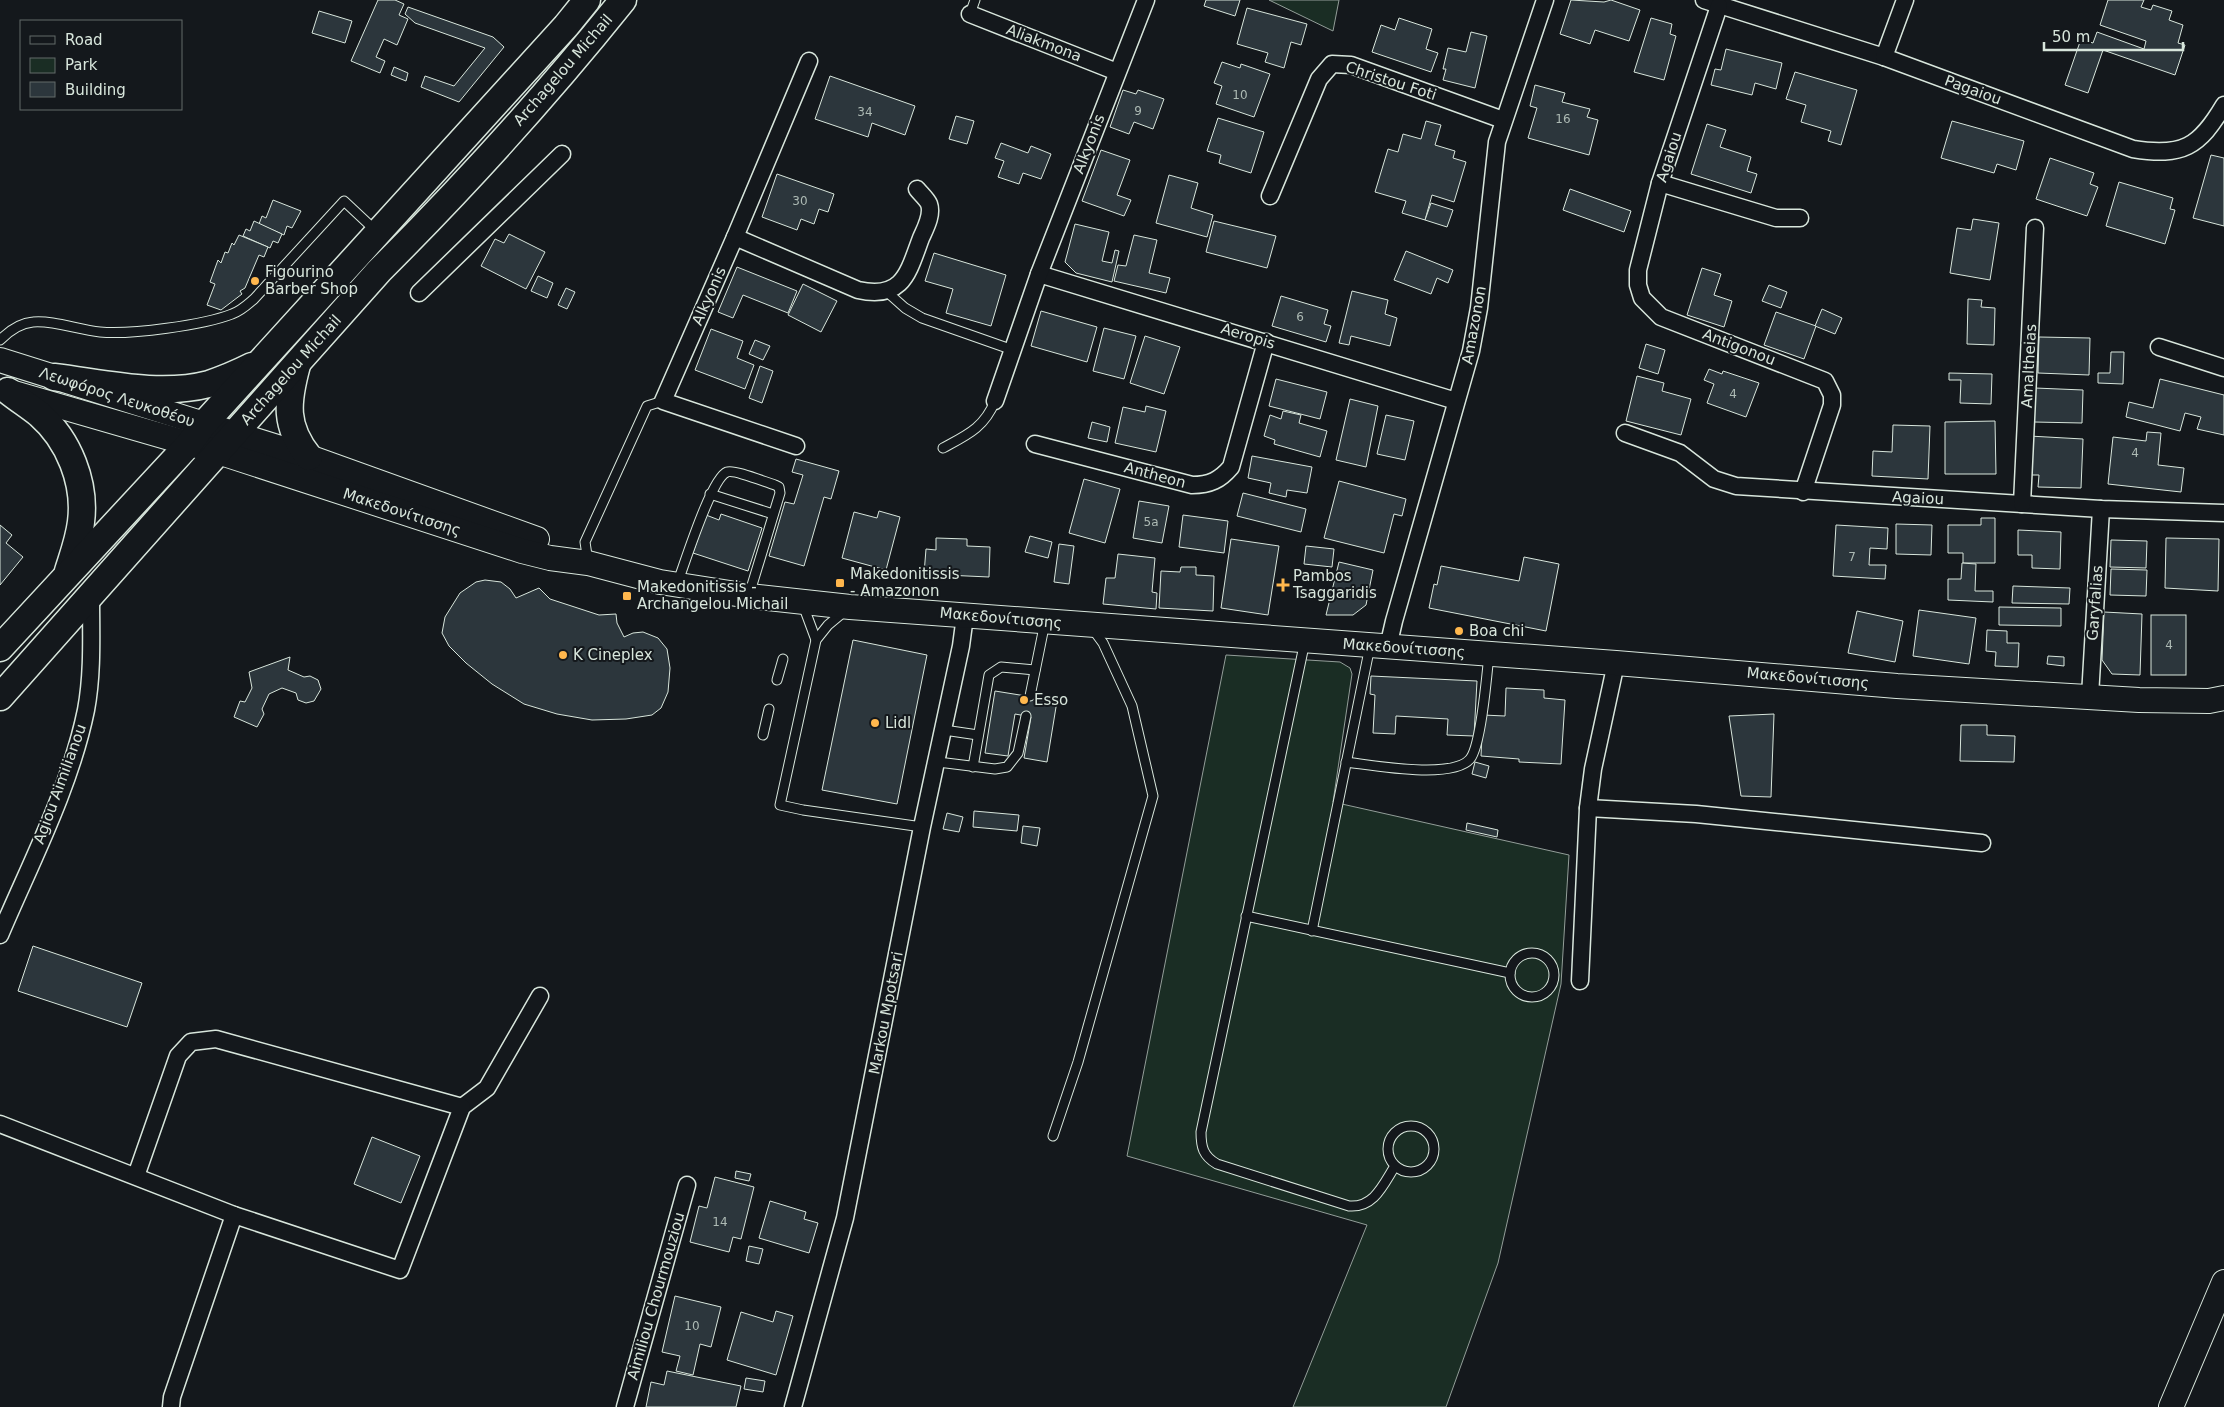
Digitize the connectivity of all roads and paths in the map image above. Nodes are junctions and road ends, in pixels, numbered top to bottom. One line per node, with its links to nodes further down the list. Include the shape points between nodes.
1 (587, 0): 19 (main road, Archagelou Michail)
2 (623, 0): 30 (main road, Archagelou Michail, via 442,208 379,271)
3 (1146, 0): 10 (street, Alkyonis)
4 (1545, 0): 12 (street, Amazonon)
5 (1905, 0): 8 (street)
6 (1711, 3): 8 (street, Pagaiou); 14 (street, Agaiou)
7 (973, 7): 10 (street, Aliakmona)
8 (1884, 58): 11 (street, Pagaiou, via 2133,149 2150,152 2178,150 2192,144 2204,134)
9 (809, 60): 20 (street, Alkyonis)
10 (1117, 72): 21 (street, Alkyonis)
11 (2224, 105)
12 (1503, 120): 16 (street, Christou Foti, via 1351,65 1332,64 1319,79); 37 (street, Amazonon, via 1497,142 1479,308 1471,351)
13 (562, 154): 23 (street)
14 (1660, 183): 17 (street, via 1776,218); 24 (street, Agaiou, via 1638,270 1638,286)
15 (917, 189): 22 (street, via 929,204 929,216 908,275)
16 (1270, 196)
17 (1800, 218)
18 (2035, 228): 47 (street, Amaltheias)
19 (378, 233): 25 (lane, via 344,201 254,299 232,314 119,333 32,322 12,329); 31 (main road, Archagelou Michail)
20 (735, 237): 22 (street, via 858,290); 35 (street, Alkyonis)
21 (1039, 274): 26 (street, Aeropis); 28 (street, Alkyonis)
22 (886, 291): 28 (lane, via 922,318)
23 (419, 293)
24 (1650, 308): 45 (street, Antigonou, via 1661,317 1811,374 1828,385 1832,405)
25 (0, 340)
26 (1266, 342): 37 (street, Aeropis); 41 (street, Antheon, via 1231,467 1214,482 1192,485)
27 (2158, 347): 32 (street)
28 (1013, 350): 36 (street, Alkyonis)
29 (0, 360): 33 (main road, Λεωφόρος Λευκοθέου)
30 (298, 362): 40 (main road, Archagelou Michail); 44 (main road, via 290,393 290,418 295,437)
31 (259, 363): 33 (main road, via 207,384 183,388 139,388); 39 (main road, Archagelou Michail)
32 (2224, 368)
33 (54, 377): 39 (main road, Λεωφόρος Λευκοθέου)
34 (4, 390): 39 (main road, Λεωφόρος Λευκοθέου); 52 (main road, via 40,415 56,432 80,483 81,522)
35 (663, 401): 42 (street); 51 (lane, via 647,406 585,542)
36 (995, 401): 43 (lane, via 989,416 980,425)
37 (1456, 401): 63 (street, Amazonon, via 1397,611)
38 (1625, 433): 45 (street, Agaiou, via 1680,453 1714,479 1726,484)
39 (196, 434): 40 (main road, Λεωφόρος Λευκοθέου); 52 (main road, Archagelou Michail)
40 (226, 443): 44 (main road, Μακεδονίτισσης); 51 (main road, Μακεδονίτισσης, via 522,551); 54 (main road, Archagelou Michail)
41 (1035, 444)
42 (796, 446)
43 (943, 448)
44 (309, 457): 51 (main road, Μακεδονίτισσης, via 553,545)
45 (1803, 492): 47 (street, Agaiou)
46 (710, 494): 50 (lane); 50 (lane, via 727,472 775,484 780,493); 53 (lane)
47 (2022, 504): 48 (street, Agaiou)
48 (2101, 509): 49 (street, Agaiou); 71 (street, Garyfalias)
49 (2224, 513)
50 (773, 514): 55 (lane)
51 (588, 563): 53 (main road, Μακεδονίτισσης)
52 (66, 576): 64 (main road, Archagelou Michail)
53 (678, 584): 55 (main road, Μακεδονίτισσης)
54 (91, 596): 72 (main road, Archagelou Michail); 87 (street, Agiou Aimilianou, via 90,673 80,738 45,832)
55 (749, 596): 56 (main road, Μακεδονίτισσης)
56 (801, 602): 57 (main road, Μακεδονίτισσης); 61 (lane)
57 (850, 606): 58 (main road, Μακεδονίτισσης); 61 (lane)
58 (966, 616): 59 (main road, Μακεδονίτισσης); 76 (street, Markou Mpotsari)
59 (1045, 622): 60 (main road, Μακεδονίτισσης); 68 (lane)
60 (1090, 625): 62 (main road, Μακεδονίτισσης); 93 (lane, via 1103,643 1132,706 1153,796 1078,1062)
61 (816, 640): 83 (lane, via 780,805)
62 (1305, 641): 63 (main road, Μακεδονίτισσης); 85 (lane)
63 (1379, 646): 65 (main road, Μακεδονίτισσης); 80 (lane)
64 (0, 648)
65 (1489, 654): 67 (main road, Μακεδονίτισσης); 80 (lane, via 1476,743 1470,759 1454,769 1435,771)
66 (783, 659): 69 (lane)
67 (1616, 663): 71 (main road, Μακεδονίτισσης, via 1897,686); 82 (street)
68 (1035, 670): 70 (lane); 78 (lane, via 1001,667 992,671)
69 (777, 680)
70 (1030, 696)
71 (2090, 696): 73 (main road, Μακεδονίτισσης, via 2139,700)
72 (0, 697)
73 (2224, 698)
74 (769, 709): 77 (lane)
75 (1026, 716): 81 (lane, via 1019,748 1011,764 1001,769)
76 (944, 730): 78 (lane); 79 (street, Markou Mpotsari)
77 (763, 735)
78 (978, 735): 81 (lane)
79 (938, 762): 81 (lane); 83 (street, Markou Mpotsari)
80 (1346, 762): 86 (lane)
81 (973, 767)
82 (1588, 808): 84 (street, via 1696,814); 89 (street)
83 (922, 827): 101 (street, Markou Mpotsari, via 845,1218)
84 (1982, 842)
85 (1246, 916): 86 (lane); 94 (lane, via 1201,1132 1204,1154 1217,1164 1349,1206 1361,1206 1372,1199)
86 (1312, 931): 88 (lane)
87 (0, 935)
88 (1510, 974): 88 (lane, via 1518,958 1534,953 1549,961 1554,977 1546,992 1530,997 1515,990)
89 (1580, 981)
90 (540, 996): 91 (street, via 487,1088)
91 (462, 1107): 95 (street, via 216,1039 191,1042 178,1056); 97 (street, via 400,1270)
92 (0, 1124): 95 (street)
93 (1053, 1136)
94 (1395, 1166): 94 (lane, via 1388,1147 1393,1135 1404,1127 1425,1130 1434,1148 1427,1167 1407,1172)
95 (136, 1176): 97 (street)
96 (687, 1185): 100 (street, Aimiliou Chourmouziou)
97 (234, 1215): 99 (street)
98 (2224, 1282): 102 (main road)
99 (171, 1407)
100 (625, 1407)
101 (793, 1407)
102 (2171, 1407)

